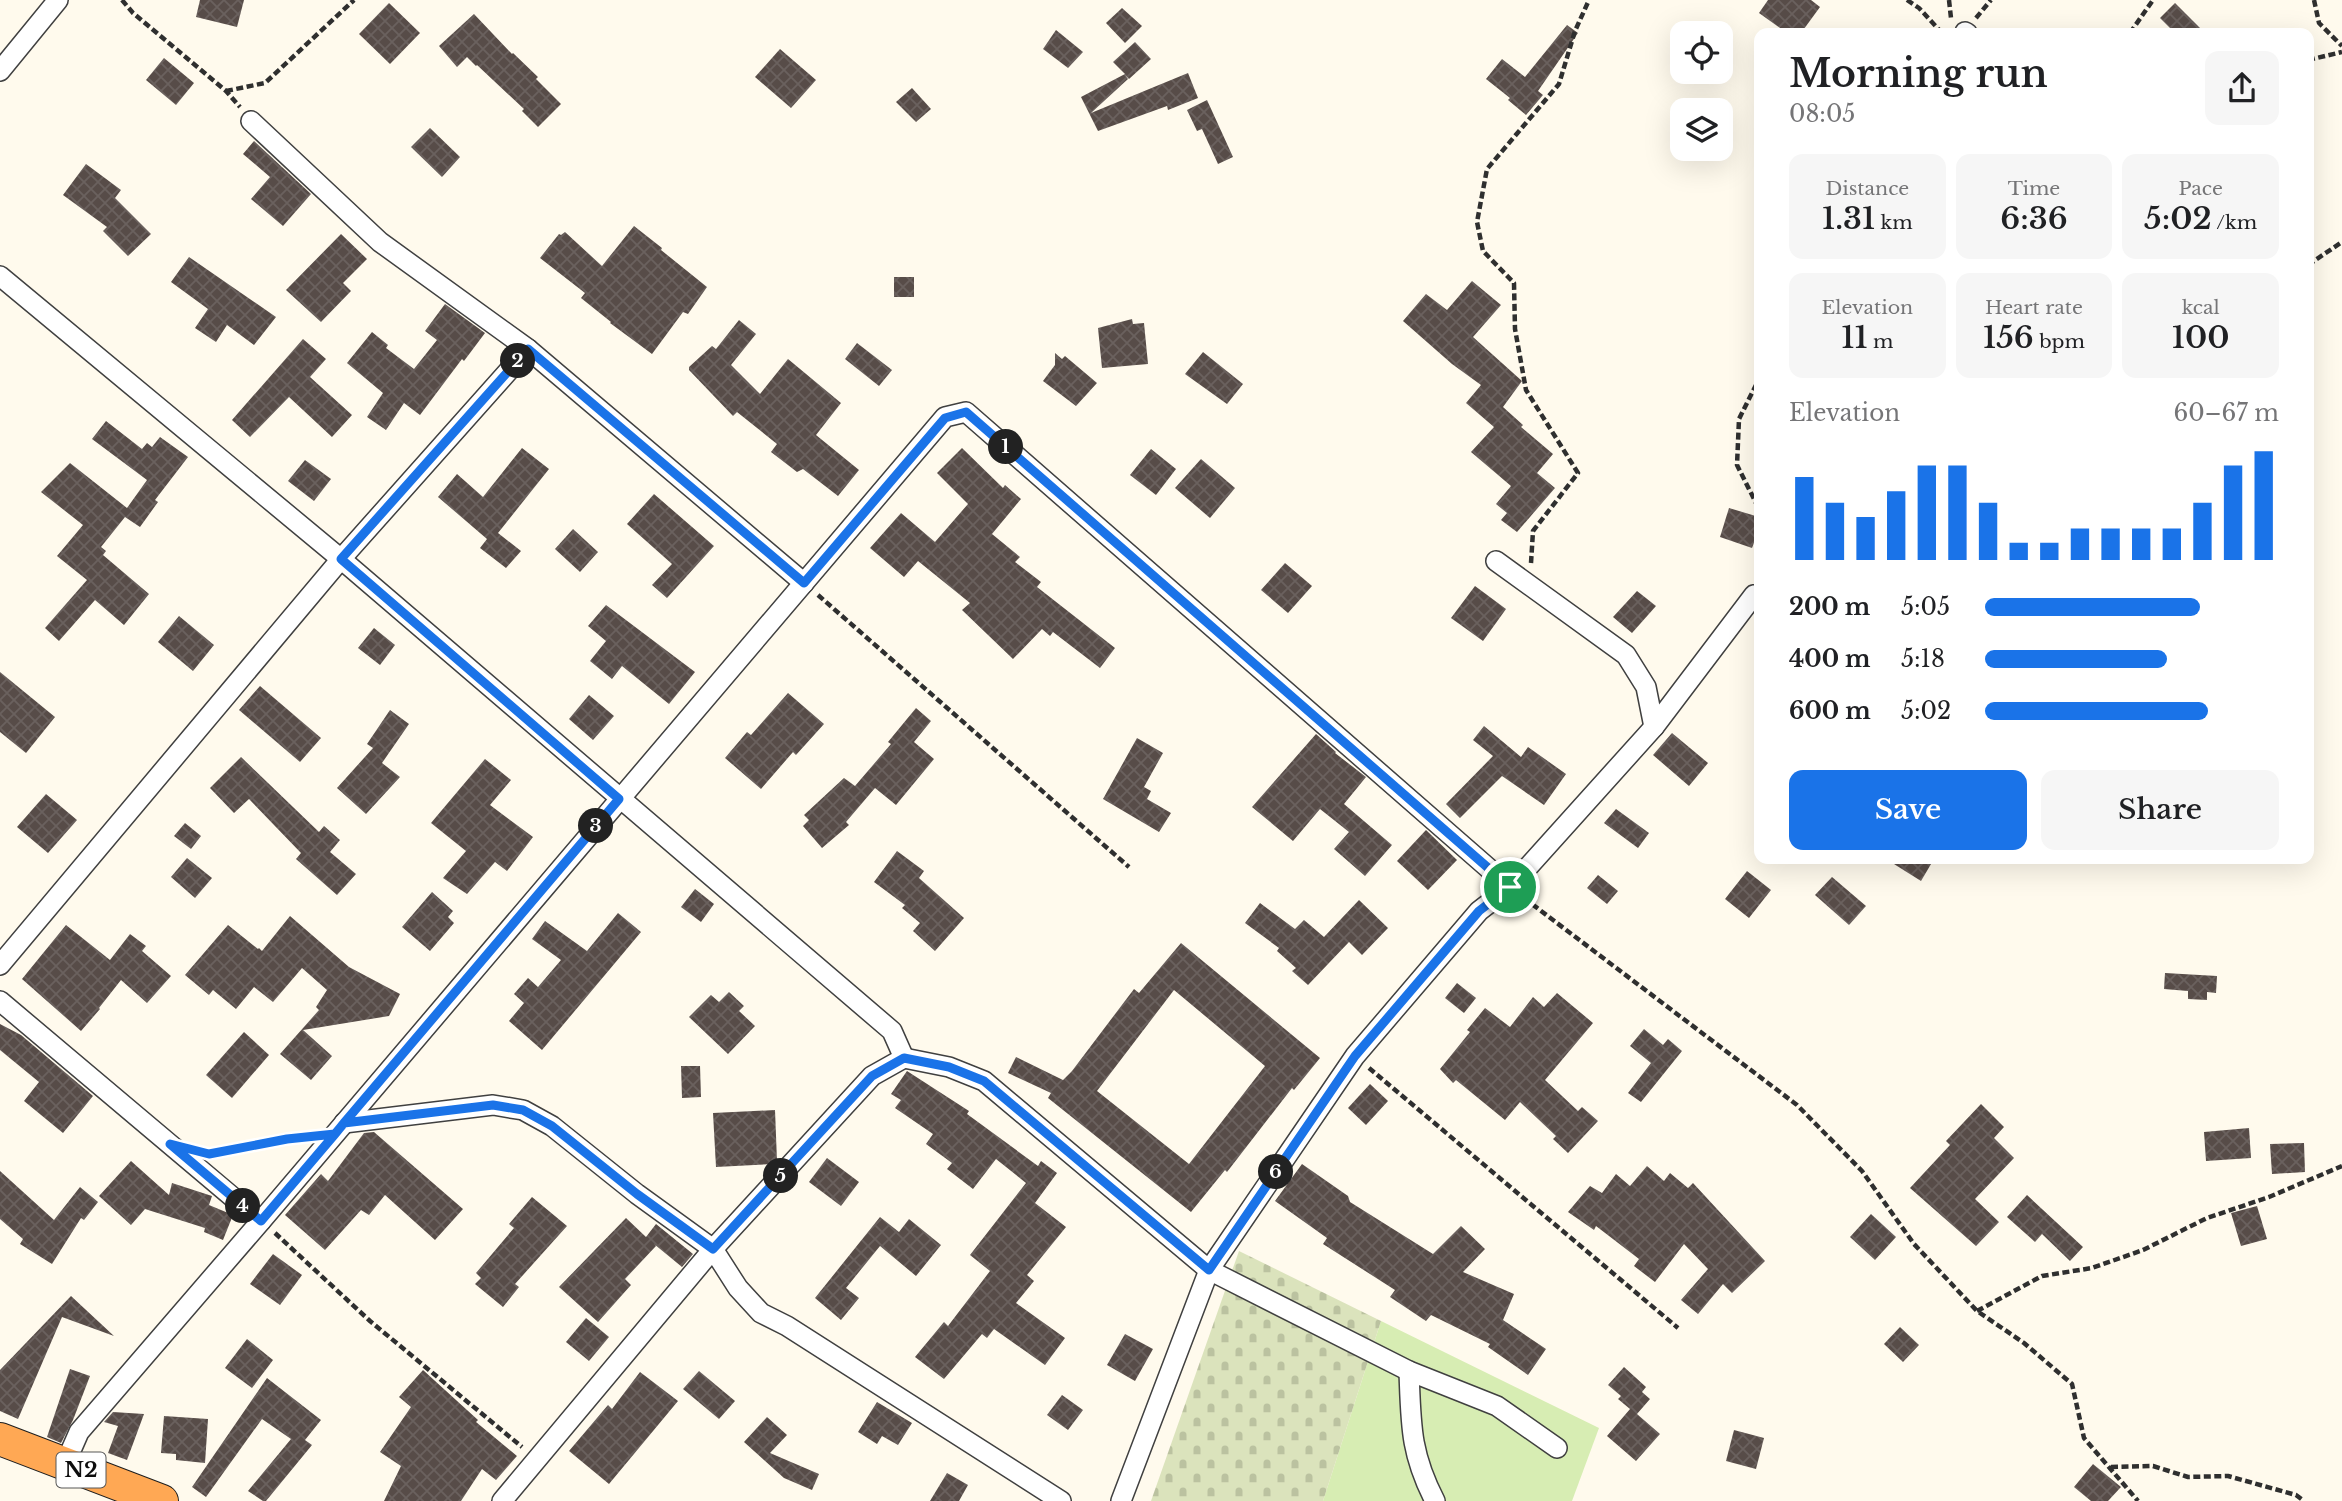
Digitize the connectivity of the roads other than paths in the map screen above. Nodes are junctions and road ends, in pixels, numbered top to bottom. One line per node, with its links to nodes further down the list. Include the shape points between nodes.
1 (58, 0): 2 (street)
2 (0, 71)
3 (251, 121): 5 (street, via 380,242)
4 (0, 276): 6 (street)
5 (528, 349): 6 (street); 8 (street)
6 (341, 559): 11 (street); 13 (street)
7 (1496, 561): 10 (street, via 1626,655 1646,687)
8 (804, 583): 11 (street); 12 (street, via 945,418 966,412)
9 (1754, 594): 10 (street)
10 (1654, 727): 12 (street)
11 (619, 799): 15 (street, via 892,1031); 16 (street)
12 (1510, 887): 19 (street, via 1479,911 1355,1056)
13 (0, 965)
14 (0, 1000): 17 (street)
15 (904, 1058): 18 (street, via 872,1076); 19 (street, via 949,1067 984,1081)
16 (340, 1129): 17 (street); 18 (street, via 493,1105 523,1110 552,1126)
17 (261, 1221): 23 (street, via 79,1432)
18 (713, 1249): 25 (street); 26 (street, via 738,1289 761,1313)
19 (1209, 1270): 20 (street); 27 (street)
20 (1409, 1371): 22 (street, via 1497,1406); 28 (street, via 1412,1437 1421,1475)
21 (0, 1439): 23 (highway, N2)
22 (1557, 1448)
23 (65, 1464): 24 (highway, N2)
24 (162, 1501)
25 (502, 1501)
26 (1061, 1501)
27 (1122, 1501)
28 (1435, 1501)

